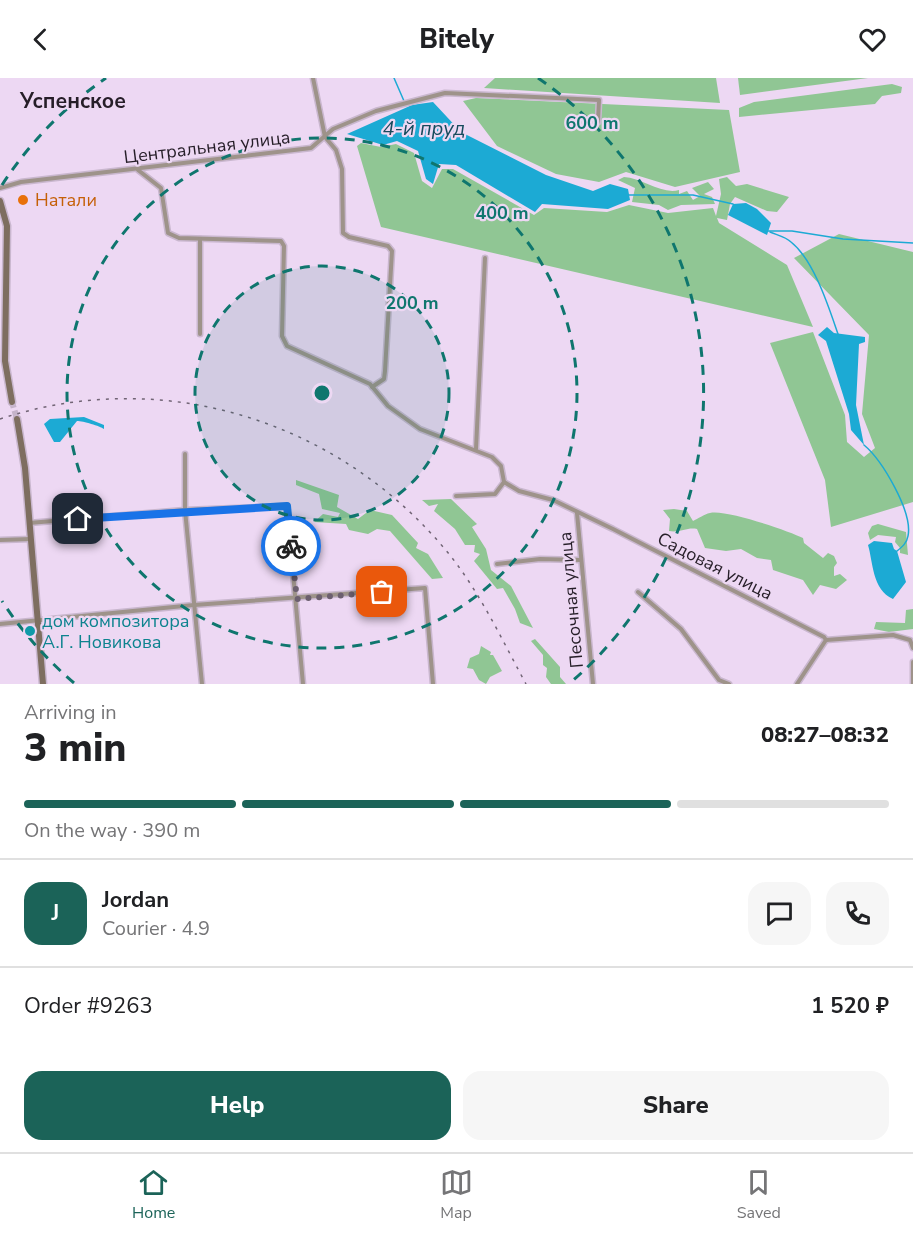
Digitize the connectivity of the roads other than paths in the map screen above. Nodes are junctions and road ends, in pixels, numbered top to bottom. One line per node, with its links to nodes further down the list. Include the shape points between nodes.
1 (313, 78): 3 (street)
2 (598, 122): 3 (street, Центральная улица, via 599,100 445,93 376,111 333,129)
3 (325, 137): 4 (street, Центральная улица, via 311,148); 10 (street, via 336,150 342,169 343,233 388,246 392,251 384,379)
4 (137, 170): 5 (street, Центральная улица, via 21,182); 7 (street, via 161,188 168,233)
5 (0, 188)
6 (0, 201): 11 (main road, via 8,226 5,361)
7 (200, 239): 9 (street); 10 (street, via 281,241 284,342)
8 (484, 258): 13 (street)
9 (200, 334)
10 (372, 387): 13 (street, via 388,406 420,429)
11 (12, 402)
12 (17, 419): 19 (main road)
13 (476, 449): 15 (street, via 501,466)
14 (185, 454): 17 (street)
15 (504, 482): 16 (street, via 495,494); 18 (street, Садовая улица)
16 (456, 496)
17 (185, 510): 19 (street); 25 (street, via 287,506); 26 (street)
18 (577, 513): 22 (street, Песочная улица); 29 (street, Садовая улица)
19 (29, 523): 20 (main road)
20 (31, 538): 21 (street); 27 (main road)
21 (0, 540)
22 (581, 560): 23 (street); 36 (street, Песочная улица)
23 (497, 564)
24 (638, 592): 37 (street, via 681,628 719,680)
25 (297, 599): 26 (street); 34 (street); 35 (street, via 425,588)
26 (194, 605): 27 (street); 33 (street)
27 (39, 621): 28 (street); 32 (main road)
28 (0, 624)
29 (825, 640): 30 (street, via 893,635 910,640); 38 (street)
30 (913, 648)
31 (913, 662): 39 (street)
32 (43, 684)
33 (202, 684)
34 (303, 684)
35 (433, 684)
36 (592, 684)
37 (729, 684)
38 (797, 684)
39 (913, 684)

